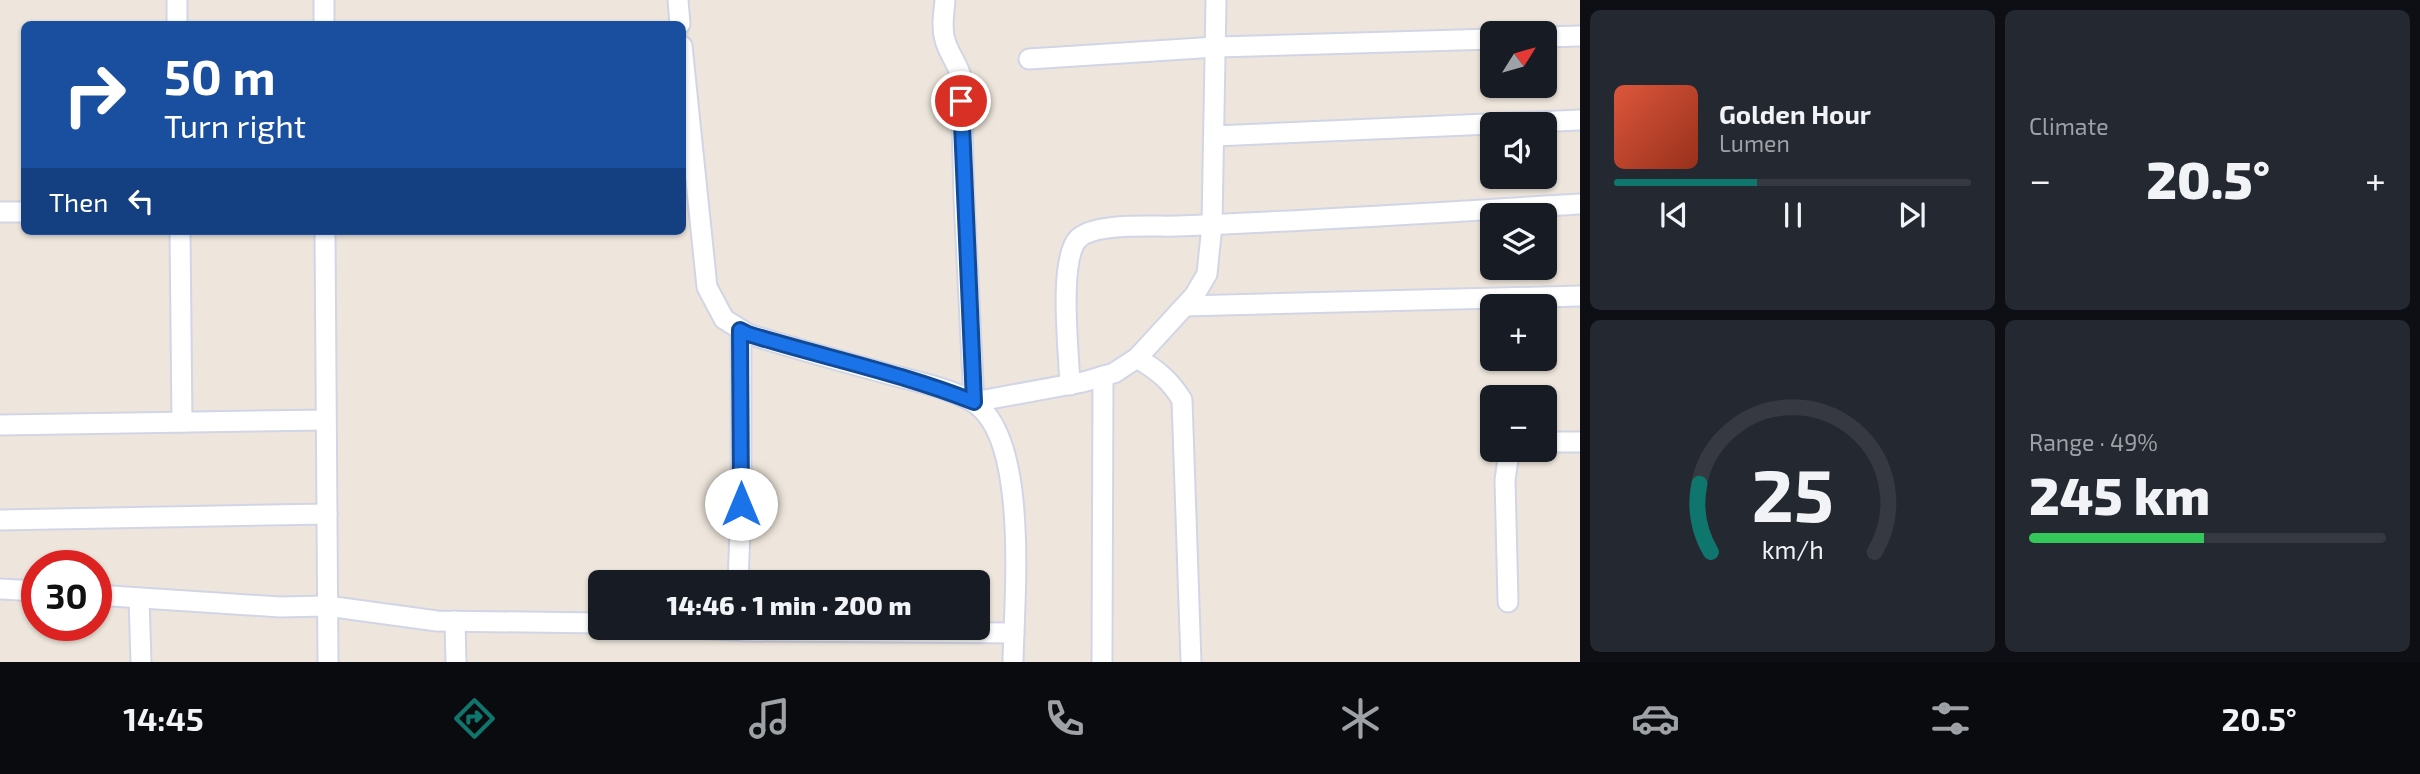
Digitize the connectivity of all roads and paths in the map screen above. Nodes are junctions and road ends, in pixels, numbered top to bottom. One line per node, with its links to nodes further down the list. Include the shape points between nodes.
1 (177, 0): 6 (street)
2 (324, 0): 7 (street)
3 (678, 0): 8 (street)
4 (946, 0): 29 (street, via 945,42 961,76)
5 (1216, 0): 12 (street)
6 (177, 21)
7 (324, 21)
8 (680, 21)
9 (1580, 36): 10 (street)
10 (1558, 37)
11 (1480, 40): 12 (street)
12 (1216, 47): 13 (street); 16 (street)
13 (1029, 59)
14 (686, 85): 25 (street, via 707,287 724,319)
15 (1580, 120): 16 (street)
16 (1215, 136): 20 (street)
17 (1580, 204): 20 (street)
18 (0, 212): 19 (street)
19 (21, 212)
20 (1212, 225): 24 (street, via 1207,274); 28 (street, via 1109,228 1088,231 1077,240 1066,276)
21 (180, 235): 31 (street)
22 (325, 235): 30 (street)
23 (1580, 296): 24 (street)
24 (1185, 306): 26 (street)
25 (740, 330): 29 (street); 38 (street)
26 (1137, 358): 27 (street); 54 (street, via 1159,371 1182,400)
27 (1103, 376): 28 (street); 53 (street)
28 (1070, 385): 29 (street)
29 (974, 402): 48 (street, via 997,427 1008,457 1015,532)
30 (326, 420): 31 (street); 36 (street)
31 (182, 422): 32 (street)
32 (0, 425)
33 (1557, 442): 34 (street)
34 (1580, 442)
35 (1508, 462): 43 (street)
36 (327, 514): 37 (street); 44 (street)
37 (0, 520)
38 (738, 570)
39 (0, 589): 40 (street)
40 (21, 591)
41 (112, 596): 42 (street)
42 (139, 598): 44 (street); 49 (street)
43 (1508, 602)
44 (327, 606): 45 (street); 50 (street)
45 (455, 621): 46 (street); 51 (street)
46 (588, 623)
47 (990, 633): 48 (street)
48 (1014, 633): 52 (street)
49 (141, 662)
50 (328, 662)
51 (456, 662)
52 (1013, 662)
53 (1102, 662)
54 (1191, 662)

